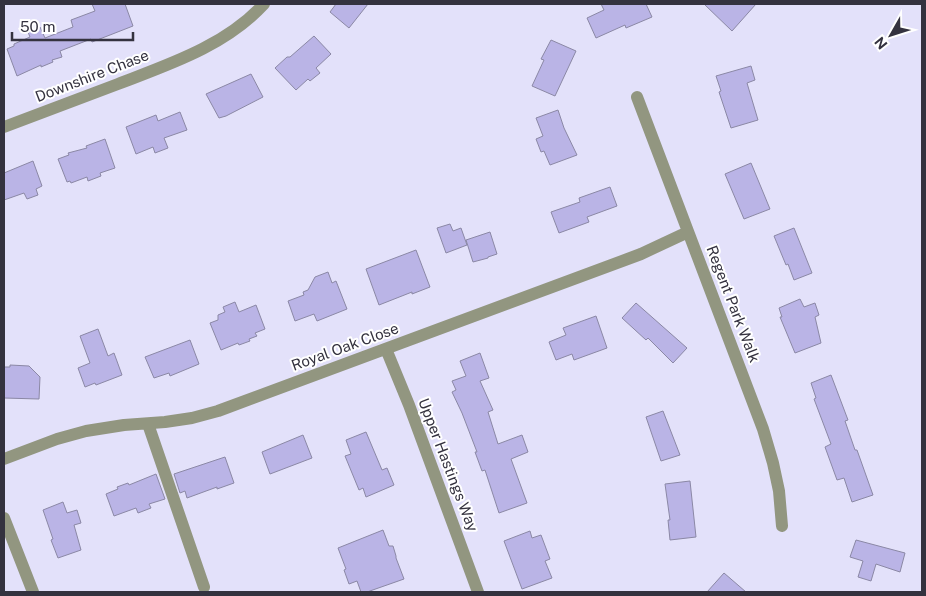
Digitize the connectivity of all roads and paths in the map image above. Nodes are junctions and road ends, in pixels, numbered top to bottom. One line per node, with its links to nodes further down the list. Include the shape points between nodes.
1 (264, 4): 3 (street, Downshire Chase, via 237,28 181,60)
2 (637, 97): 4 (street, Regent Park Walk)
3 (4, 127)
4 (688, 232): 5 (street, Royal Oak Close, via 632,257); 9 (street, Regent Park Walk, via 763,428 779,491)
5 (386, 349): 6 (street, Royal Oak Close, via 218,412); 12 (street, Upper Hastings Way)
6 (148, 424): 7 (street, Royal Oak Close, via 86,431); 10 (street)
7 (4, 459)
8 (4, 518): 11 (street)
9 (782, 526)
10 (204, 587)
11 (33, 592)
12 (478, 592)

